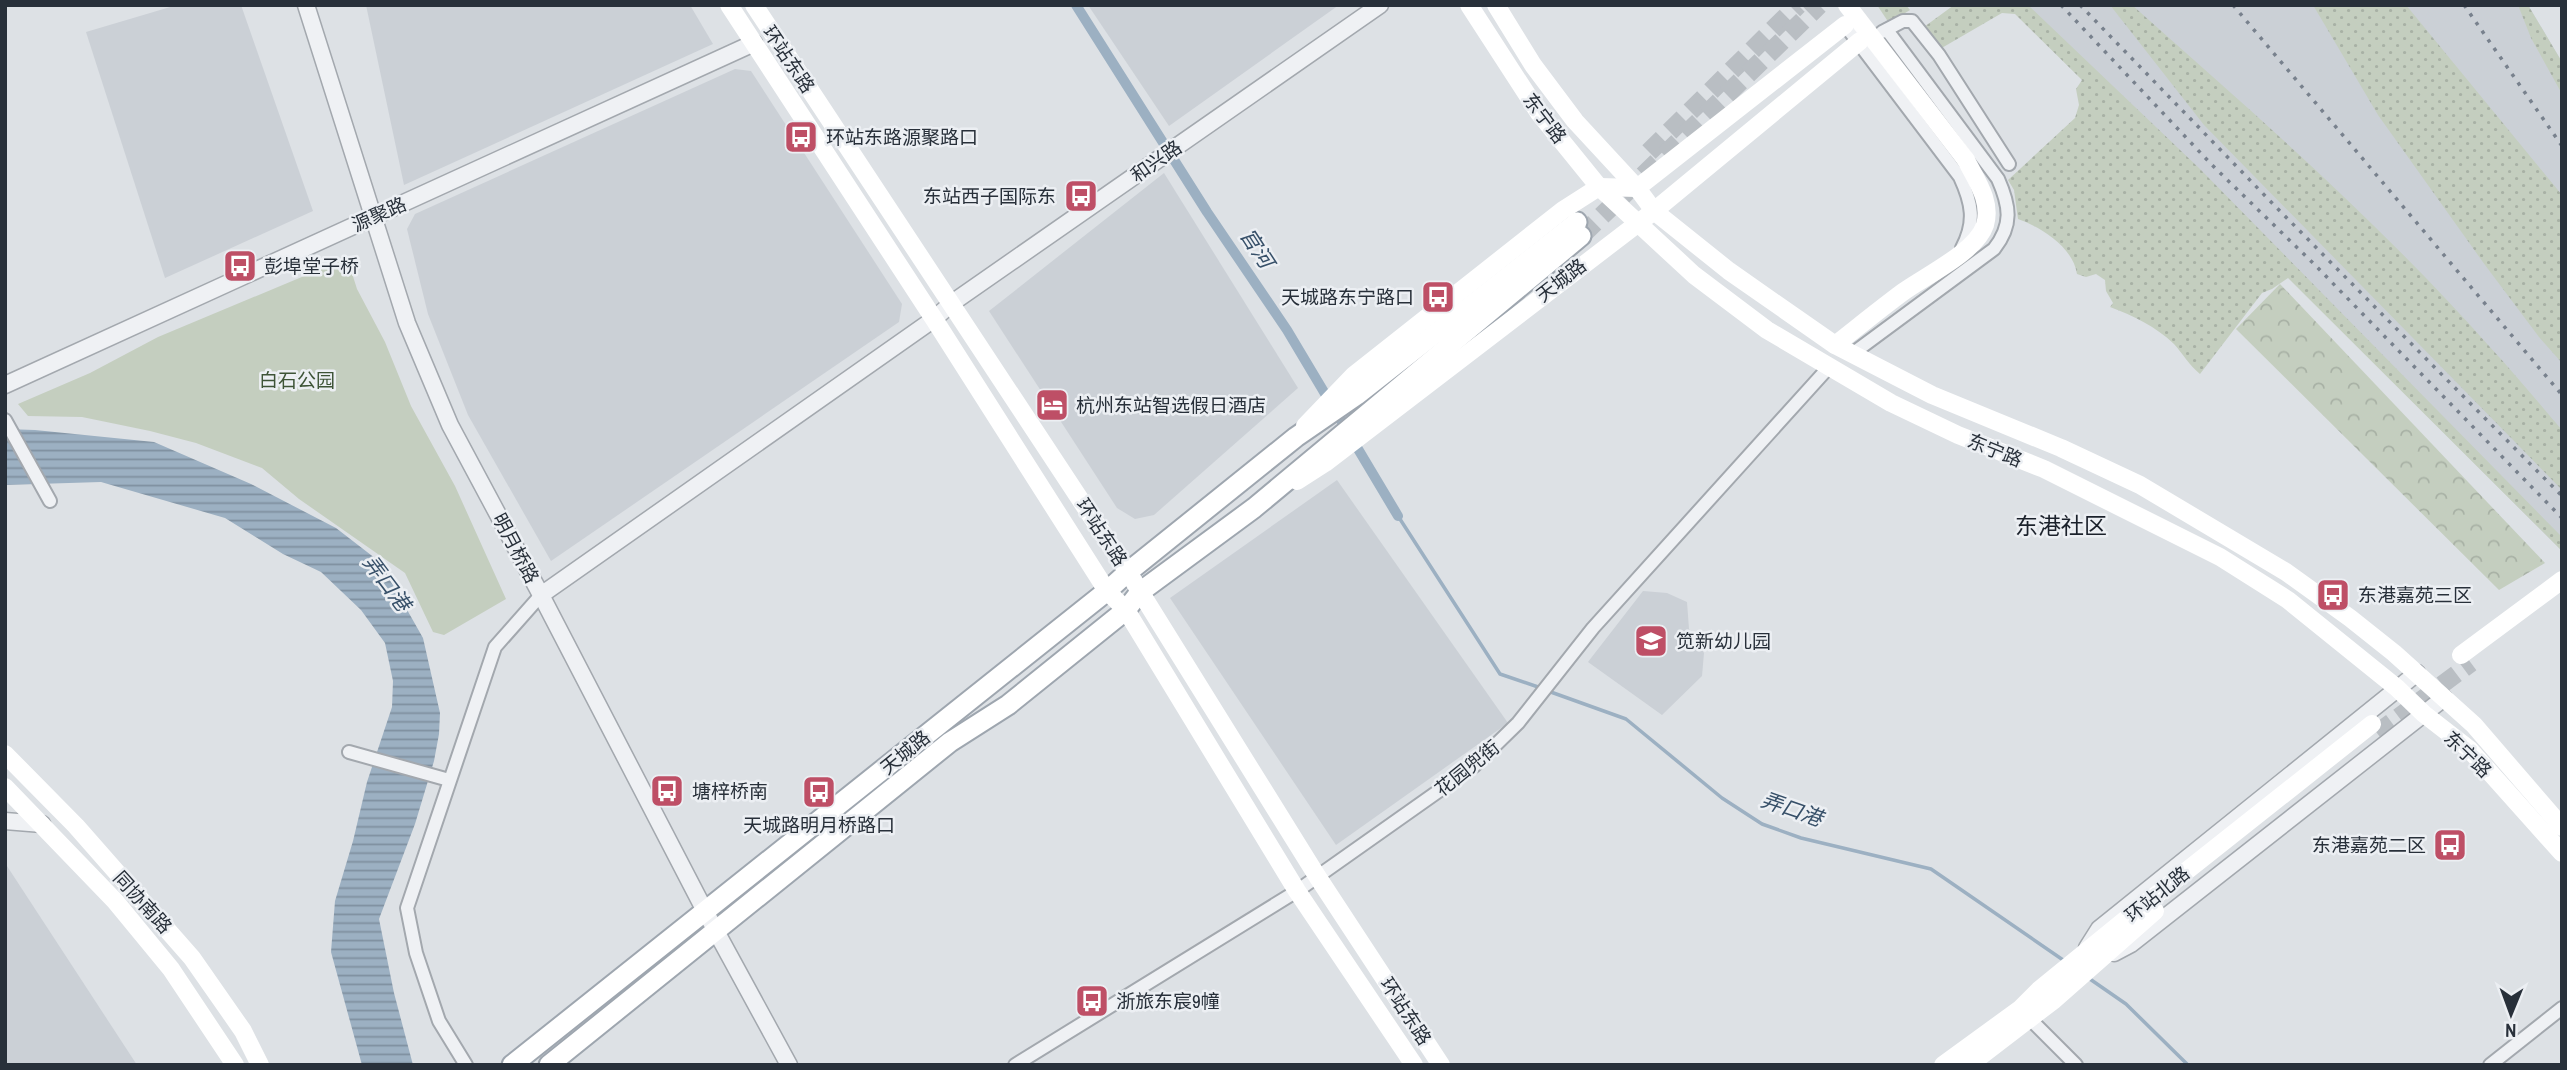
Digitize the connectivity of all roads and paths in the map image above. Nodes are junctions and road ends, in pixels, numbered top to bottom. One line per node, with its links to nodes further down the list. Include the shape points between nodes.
1 (306, 5): 16 (street, 明月桥路)
2 (729, 5): 11 (main road, 环站东路)
3 (754, 5): 19 (main road, 环站东路)
4 (1380, 5): 19 (street, 和兴路)
5 (1469, 5): 13 (main road, 东宁路, via 1539,113)
6 (1496, 5): 14 (main road, 东宁路, via 1575,121)
7 (1847, 5): 18 (main road, bridge, via 1966,160 1982,191 1987,208 1984,226)
8 (1845, 25): 10 (street); 14 (main road)
9 (1887, 30): 10 (street); 12 (street, via 1912,21); 22 (street, via 1998,179 2007,199 2008,219 2004,236 1994,249)
10 (1860, 41): 15 (main road, 天城路); 18 (street, via 1961,177 1969,196 1972,230)
11 (754, 43): 16 (street, 源聚路); 20 (main road, 环站东路)
12 (2009, 164)
13 (1599, 187): 14 (main road); 17 (main road, 东宁路); 25 (main road, 天城路, via 1563,210)
14 (1637, 188): 15 (main road, 东宁路)
15 (1654, 211): 17 (main road, 天城路); 21 (main road, 东宁路, via 1729,271)
16 (372, 218): 24 (street, 源聚路); 34 (street, 明月桥路, via 407,323 450,425)
17 (1637, 223): 23 (main road, 东宁路, via 1694,275 1767,330); 27 (main road, 天城路)
18 (1959, 255): 21 (main road, via 1902,292)
19 (952, 303): 20 (street, 和兴路); 30 (main road, 环站东路)
20 (934, 319): 32 (main road, 环站东路); 34 (street, 和兴路)
21 (1835, 345): 22 (main road, 东宁路)
22 (1852, 354): 37 (main road, 东宁路, via 1932,395 2140,485 2286,572)
23 (1829, 367): 38 (main road, 东宁路, via 1891,403 2044,469 2220,558 2288,600); 50 (street, 花园兜街, via 1593,628 1518,723 1465,773)
24 (5, 385)
25 (1349, 391): 27 (main road, 天城路, via 1579,229); 28 (main road, 天城路); 28 (main road, 天城路, via 1327,401)
26 (6, 422): 29 (street)
27 (1368, 422): 33 (main road, 天城路)
28 (1296, 436): 30 (main road, 天城路)
29 (48, 497)
30 (1128, 572): 32 (main road, 天城路); 33 (main road, 环站东路)
31 (2562, 580): 35 (main road, via 2466,659)
32 (1107, 591): 36 (main road, 环站东路); 52 (main road, 天城路)
33 (1140, 592): 36 (main road, 天城路); 50 (main road, 环站东路)
34 (541, 595): 44 (street, via 495,647); 52 (street, 明月桥路)
35 (2562, 595)
36 (1126, 610): 51 (main road, 环站东路); 53 (main road, 天城路, via 1008,705 950,742)
37 (2417, 673): 38 (street); 39 (main road, 东宁路)
38 (2397, 688): 40 (main road, 东宁路); 54 (street, via 2099,929)
39 (2444, 698): 40 (street); 48 (main road, 东宁路, via 2474,725)
40 (2424, 714): 49 (main road, 东宁路, via 2469,749); 54 (street, via 2131,944)
41 (2375, 728): 54 (main road, 环站北路)
42 (349, 752): 44 (street)
43 (5, 754): 58 (main road, 同协南路, via 76,826 192,958 243,1031)
44 (449, 779): 59 (street, via 407,908 416,953 439,1021)
45 (5, 787): 47 (main road, 同协南路)
46 (5, 821): 47 (street)
47 (41, 824): 57 (main road, 同协南路, via 115,901 171,969)
48 (2562, 827)
49 (2562, 853)
50 (1317, 876): 51 (street, 花园兜街); 65 (main road, 环站东路)
51 (1297, 891): 63 (street, 花园兜街); 64 (main road, 环站东路)
52 (705, 911): 53 (street, 明月桥路); 60 (main road, 天城路)
53 (717, 931): 61 (main road, 天城路); 62 (street, 明月桥路)
54 (2091, 957): 56 (main road, 环站北路)
55 (2562, 1008): 69 (street)
56 (2025, 1014): 66 (main road, 环站北路); 67 (main road, 环站北路); 68 (street)
57 (235, 1065)
58 (260, 1065)
59 (466, 1065)
60 (512, 1065)
61 (549, 1065)
62 (789, 1065)
63 (1014, 1065)
64 (1414, 1065)
65 (1441, 1065)
66 (1943, 1065)
67 (1969, 1065)
68 (2076, 1065)
69 (2490, 1065)

